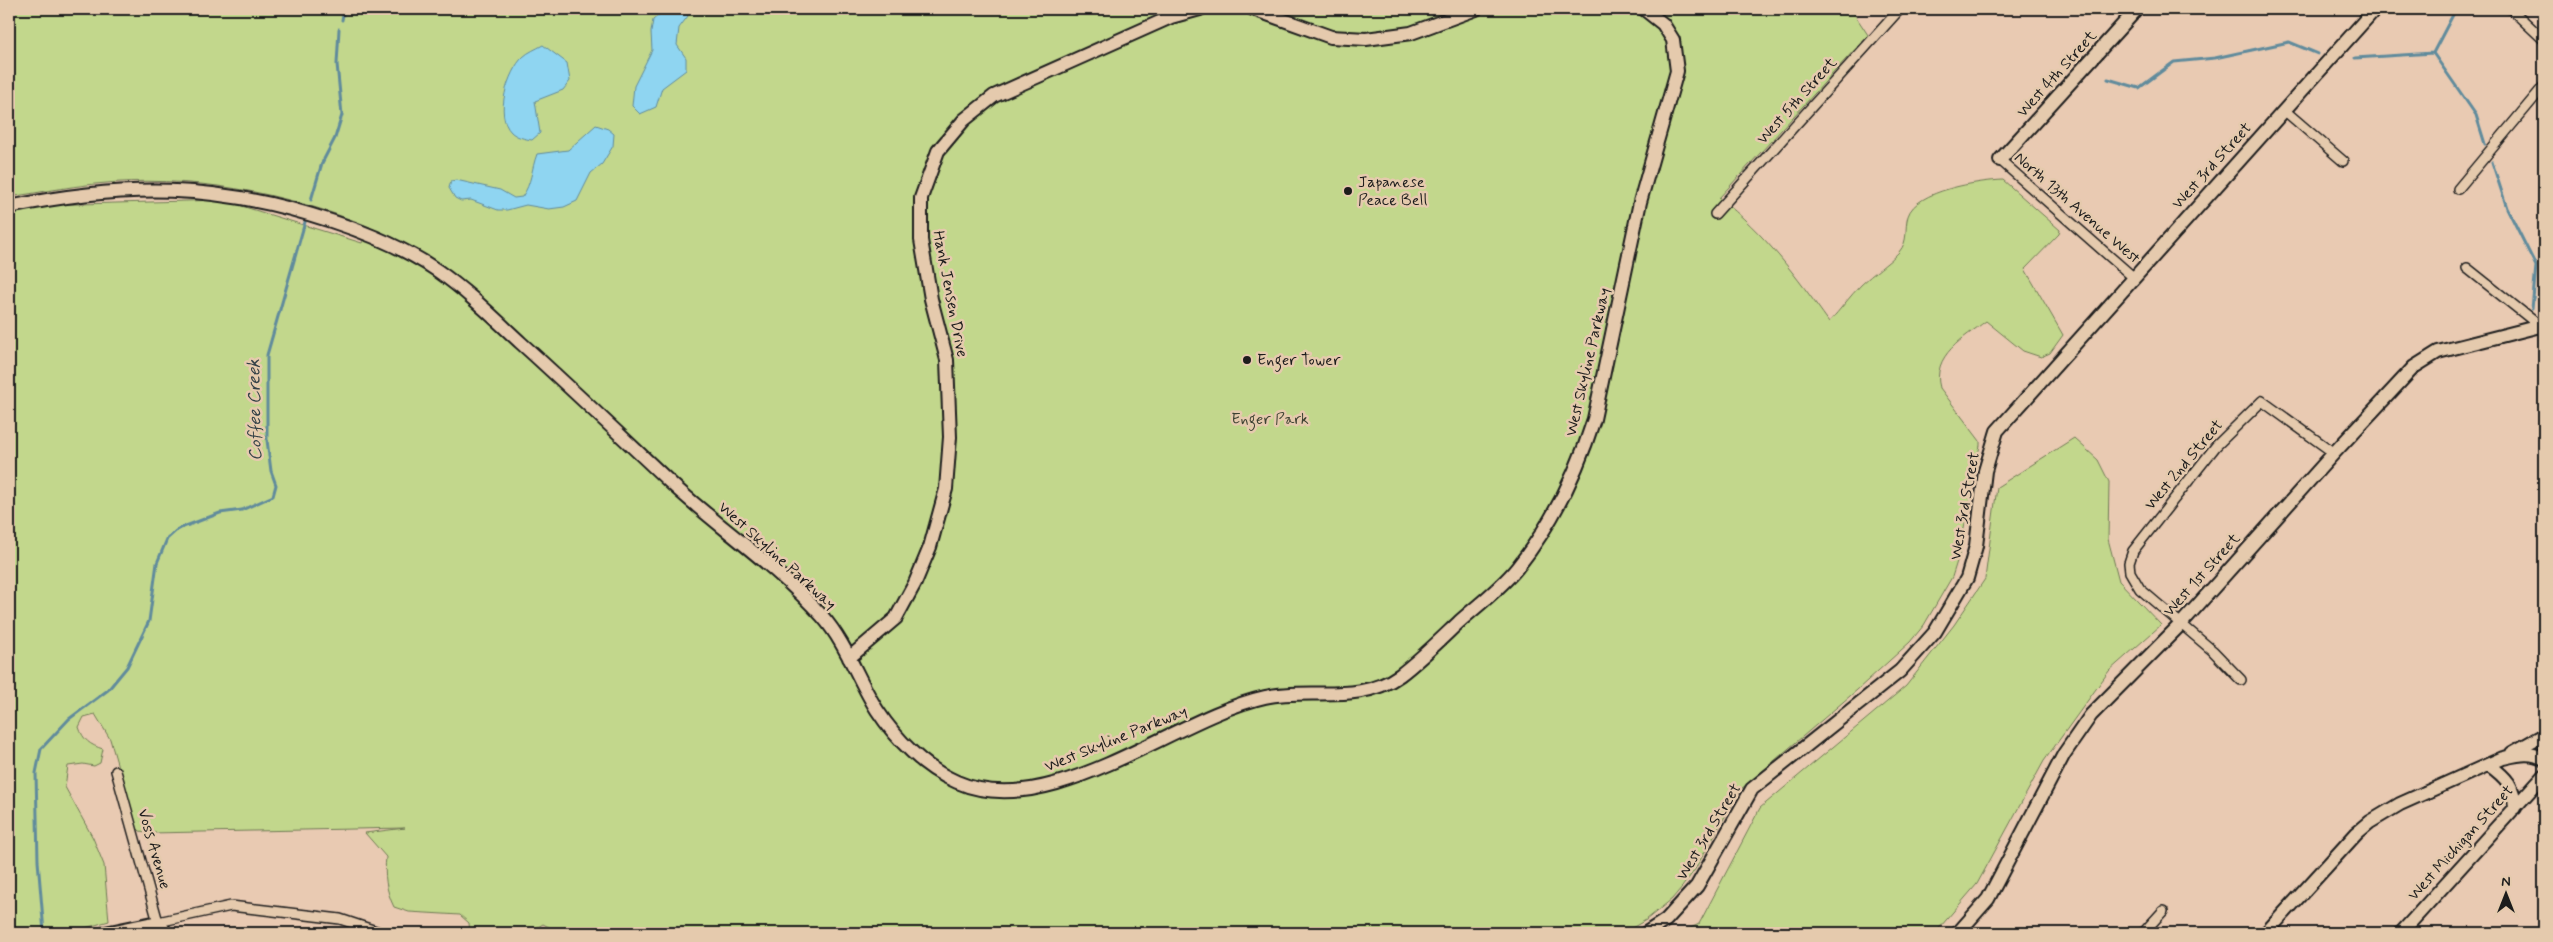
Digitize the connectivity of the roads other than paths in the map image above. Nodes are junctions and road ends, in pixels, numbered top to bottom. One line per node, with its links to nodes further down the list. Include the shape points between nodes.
1 (1200, 9): 22 (street, Hank Jensen Drive, via 1171,17 994,96 964,120 938,152 921,198 920,240 931,299 948,360 950,437 946,489 930,546 896,618)
2 (1253, 9): 3 (street, via 1332,37 1366,39 1411,33)
3 (1476, 9)
4 (1644, 9): 22 (street, West Skyline Parkway, via 1663,24 1673,40 1677,71 1640,202 1586,444 1560,503 1515,570 1402,673 1374,689 1350,694 1268,696 1234,706 1100,767 1037,788 1006,791 956,782 915,756 878,712)
5 (1900, 9): 16 (street, West 5th Street)
6 (2137, 9): 12 (street, West 4th Street)
7 (2375, 9): 11 (street, West 3rd Street)
8 (2511, 9): 9 (street)
9 (2544, 40)
10 (2544, 86): 14 (street)
11 (2284, 110): 13 (street); 18 (street, West 3rd Street)
12 (2000, 160): 18 (street, North 13th Avenue West)
13 (2344, 161)
14 (2458, 189)
15 (9, 207): 22 (street, West Skyline Parkway, via 96,193 204,191 272,202 374,237 409,254 464,290 674,486 781,578 824,618)
16 (1715, 214)
17 (2467, 268): 19 (street)
18 (2133, 277): 36 (street, West 3rd Street, via 1997,431 1985,472 1976,546 1967,578 1935,632 1900,671 1752,789 1697,886 1666,920)
19 (2543, 326): 20 (street, West 1st Street, via 2438,352 2414,367)
20 (2334, 453): 21 (street, West 1st Street); 21 (street, West 2nd Street, via 2262,401 2216,446 2133,551 2129,563 2136,584)
21 (2180, 625): 23 (street); 37 (street, West 1st Street, via 2113,692 2078,733 2064,754 2000,880)
22 (848, 658)
23 (2242, 680)
24 (2544, 735): 25 (street)
25 (2503, 758): 26 (street, via 2531,754); 27 (street)
26 (2544, 759)
27 (2489, 765): 30 (street, via 2510,783); 39 (street, via 2400,804 2370,822)
28 (116, 771): 32 (street, Voss Avenue)
29 (2544, 775): 30 (street, West Michigan Street)
30 (2515, 808): 40 (street, West Michigan Street)
31 (2163, 911): 38 (street)
32 (158, 922): 33 (street); 34 (street, Voss Avenue); 35 (street, via 231,906 340,919)
33 (105, 933)
34 (166, 933)
35 (382, 933)
36 (1646, 933)
37 (1958, 933)
38 (2143, 933)
39 (2266, 933)
40 (2401, 933)

